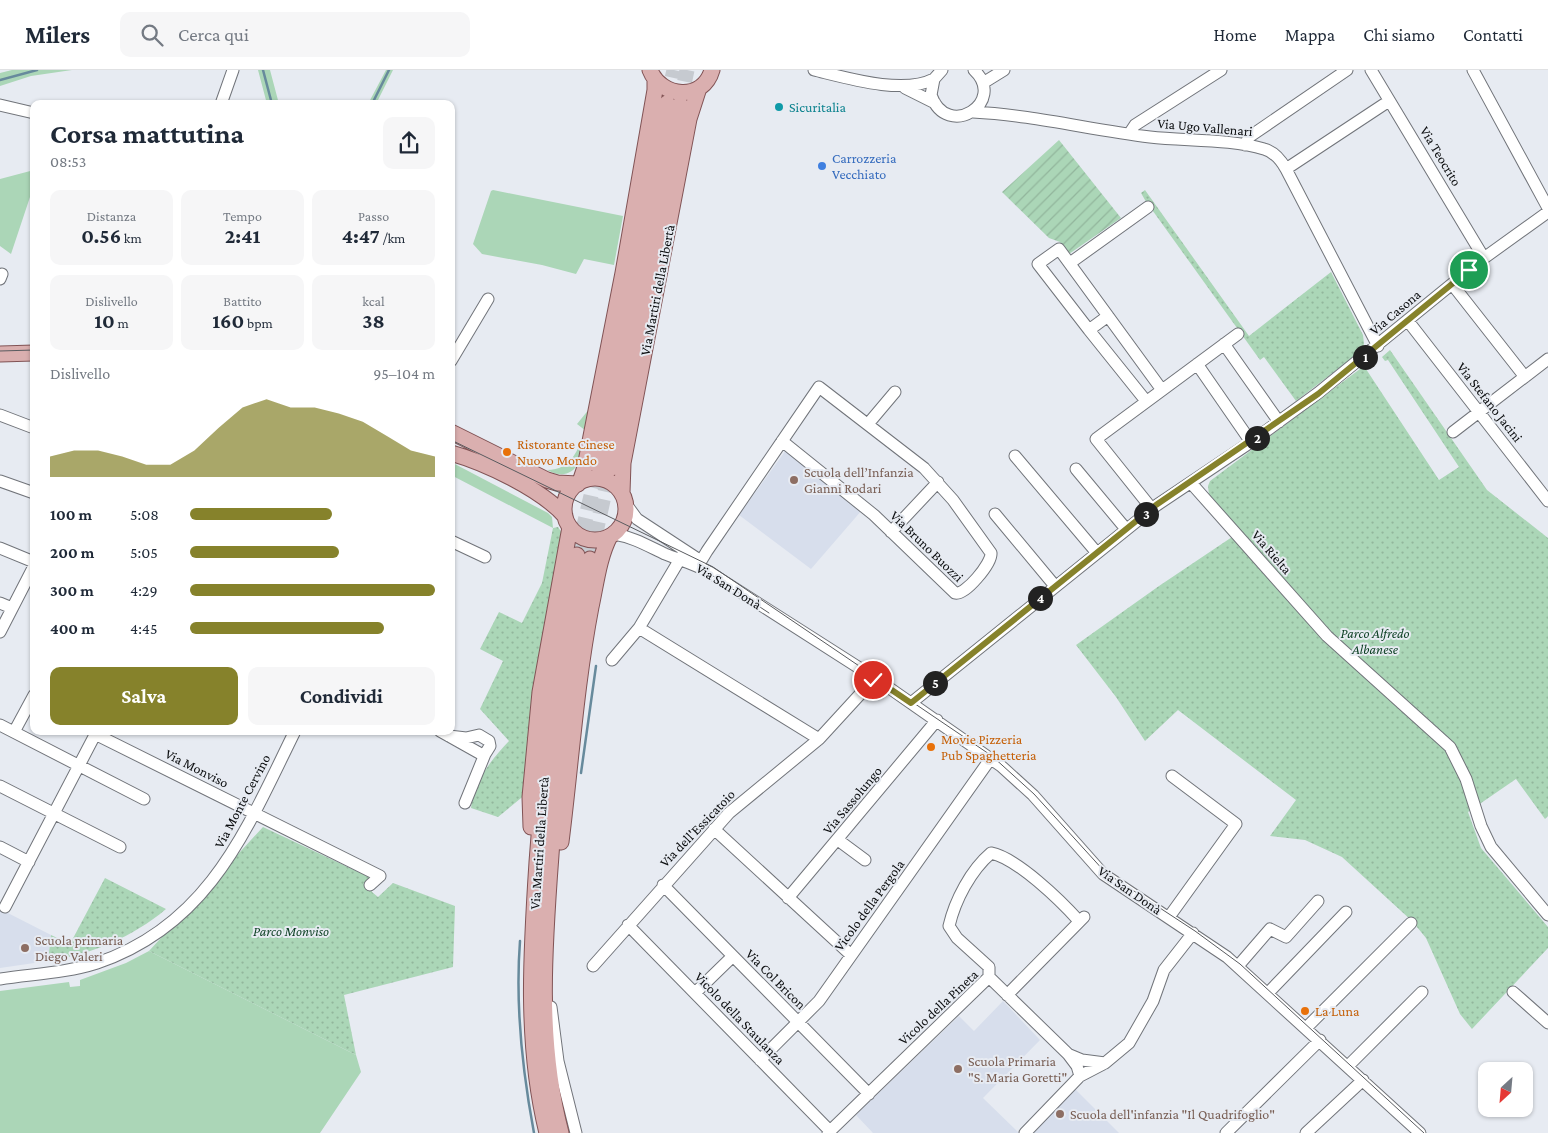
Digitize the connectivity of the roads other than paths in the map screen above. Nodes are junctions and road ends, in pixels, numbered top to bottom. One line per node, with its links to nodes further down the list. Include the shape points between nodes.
1 (232, 70): 16 (street)
2 (814, 70): 13 (street)
3 (942, 70): 12 (street)
4 (1221, 70): 24 (street, via 1136,125)
5 (1347, 70): 25 (street, via 1249,137)
6 (1371, 70): 17 (street, Via Teocrito)
7 (1473, 70): 28 (street)
8 (714, 72): 14 (main road)
9 (1001, 72): 11 (street)
10 (652, 75): 14 (main road, via 662,87 680,94); 63 (main road, via 654,97 623,273 585,467)
11 (979, 76): 15 (street)
12 (934, 79): 13 (street, via 923,85); 19 (street, via 931,95)
13 (903, 87): 19 (street)
14 (699, 88): 66 (main road, Via Martiri della Libertà, via 689,119 623,463)
15 (983, 97): 22 (street); 23 (street, Via Ugo Vallenari, via 991,106)
16 (222, 100)
17 (1389, 100): 26 (street); 29 (street, Via Teocrito)
18 (673, 103): 59 (main road, Via Martiri della Libertà)
19 (935, 103): 22 (street, Via Ugo Vallenari, via 946,114 954,116)
20 (0, 105): 21 (street)
21 (30, 112)
22 (973, 112): 23 (street, Via Ugo Vallenari)
23 (1005, 113): 24 (street, Via Ugo Vallenari)
24 (1129, 134): 25 (street, Via Ugo Vallenari)
25 (1245, 146): 26 (street, Via Ugo Vallenari, via 1267,150 1279,158)
26 (1286, 169): 38 (street, Via Ugo Vallenari)
27 (1148, 208): 30 (street)
28 (1547, 214): 29 (street, Via Casona)
29 (1484, 258): 31 (street, Via Casona)
30 (1070, 263): 33 (street); 35 (street, via 1059,249 1038,264)
31 (1452, 284): 34 (street, Via Casona); 44 (street)
32 (488, 299): 41 (street)
33 (1108, 316): 35 (street); 45 (street)
34 (1408, 321): 38 (street, Via Casona); 48 (street, Via Stefano Jacini)
35 (1089, 330): 47 (street)
36 (1238, 334): 37 (street)
37 (1224, 344): 43 (street); 50 (street)
38 (1378, 346): 50 (street, Via Casona)
39 (30, 353): 40 (main road)
40 (0, 354)
41 (455, 355)
42 (1548, 359): 44 (street)
43 (1197, 364): 45 (street); 56 (street)
44 (1525, 377): 48 (street)
45 (1162, 390): 47 (street)
46 (895, 392): 51 (street)
47 (1146, 401): 68 (street, via 1096,439)
48 (1479, 412): 53 (street); 67 (street, Via Stefano Jacini)
49 (0, 415): 52 (street)
50 (1279, 422): 56 (street, Via Casona)
51 (868, 424): 55 (street, Via Bruno Buozzi, via 819,387); 62 (street, Via Bruno Buozzi)
52 (30, 426)
53 (1453, 432)
54 (455, 434): 63 (main road, Via San Donà, via 547,480)
55 (782, 441): 72 (street, Via Bruno Buozzi); 80 (street, Via Bruno Buozzi)
56 (1251, 442): 64 (street, Via Casona)
57 (455, 454): 70 (main road, Via San Donà, via 544,496)
58 (1015, 456): 76 (street)
59 (604, 468)
60 (1076, 469): 71 (street)
61 (0, 481): 65 (street)
62 (938, 482): 72 (street); 72 (street, Via Bruno Buozzi, via 991,553 989,563 962,592 952,592)
63 (579, 483): 66 (main road, Via San Donà, via 601,479 613,484); 70 (main road, via 566,500)
64 (1191, 483): 68 (street); 123 (street, Via Rielta, via 1327,636 1450,747 1466,779 1491,847)
65 (30, 492)
66 (624, 498): 73 (main road, via 623,523); 77 (street, Via San Donà, via 637,519)
67 (1548, 501)
68 (1152, 509): 71 (street)
69 (996, 514): 82 (street)
70 (568, 521): 73 (main road, Via San Donà, via 576,533 588,539); 121 (main road, via 534,746 529,866)
71 (1126, 529): 76 (street)
72 (891, 532)
73 (612, 535): 77 (street, Via San Donà); 128 (main road, via 602,557 585,638 554,914)
74 (455, 543): 78 (street)
75 (0, 548): 79 (street)
76 (1097, 553): 82 (street)
77 (683, 555): 80 (street, Via San Donà); 85 (street)
78 (485, 557)
79 (30, 560)
80 (699, 563): 87 (street, Via San Donà); 87 (street, Via San Donà, via 762,599)
81 (30, 574): 84 (street)
82 (1055, 586): 91 (street)
83 (0, 603): 84 (street)
84 (12, 608): 86 (street)
85 (639, 628): 88 (street); 100 (street)
86 (0, 632)
87 (836, 654): 89 (street, Via San Donà)
88 (612, 660)
89 (874, 678): 91 (street, Via San Donà); 100 (street, Via dell'Essicatoio)
90 (30, 702): 94 (street)
91 (911, 703): 92 (street, Via San Donà)
92 (937, 720): 102 (street, Via San Donà); 111 (street, Via Sassolungo)
93 (0, 725): 94 (street)
94 (14, 732): 103 (street)
95 (95, 735): 103 (street)
96 (100, 735): 109 (street, Via Monviso)
97 (293, 735): 109 (street, Via Monte Cervino)
98 (447, 735): 101 (street)
99 (450, 735): 101 (street, via 484,737 490,746)
100 (819, 740): 110 (street, Via dell'Essicatoio, via 746,797)
101 (485, 754): 107 (street)
102 (991, 758): 124 (street, Via San Donà, via 1033,796 1103,874); 130 (street, Vicolo della Pergola)
103 (78, 765): 106 (street); 108 (street)
104 (1172, 776): 124 (street, via 1236,824)
105 (0, 786): 108 (street)
106 (144, 799)
107 (465, 803)
108 (53, 813): 113 (street); 115 (street)
109 (255, 814): 116 (street, Via Monviso, via 380,876); 135 (street, Via Monte Cervino, via 234,852 212,881 185,909 154,933 97,963)
110 (714, 829): 117 (street, Via dell'Essicatoio); 118 (street)
111 (838, 840): 114 (street); 118 (street, Via Sassolungo)
112 (0, 847): 115 (street)
113 (120, 847)
114 (865, 860)
115 (29, 862): 120 (street)
116 (370, 885)
117 (663, 885): 126 (street, Via dell'Essicatoio); 129 (street, Via Col Bricon)
118 (788, 898): 130 (street)
119 (1318, 901): 133 (street, via 1286,937 1270,930)
120 (6, 907)
121 (534, 911): 128 (main road, Via Martiri della Libertà, via 549,715 558,651 583,557 565,696); 153 (main road, Via Martiri della Libertà, via 531,967 534,1062)
122 (1346, 912): 139 (street)
123 (1548, 915)
124 (1169, 917): 127 (street, Via San Donà)
125 (1410, 923): 143 (street)
126 (628, 925): 132 (street, Via dell'Essicatoio); 138 (street, Vicolo della Staulanza)
127 (1193, 933): 133 (street, Via San Donà); 147 (street, via 1164,970 1154,1001 1136,1033 1123,1050)
128 (544, 949): 131 (main road, Via Martiri della Libertà)
129 (733, 956): 138 (street); 141 (street, Via Col Bricon)
130 (851, 956): 141 (street, Vicolo della Pergola, via 819,1000)
131 (544, 965): 154 (main road, Via Martiri della Libertà, via 547,1060); 155 (street, via 558,1061)
132 (593, 966)
133 (1238, 966): 139 (street, Via San Donà)
134 (989, 977): 140 (street, Vicolo della Pineta); 140 (street, via 989,967 957,938 949,926 959,896 991,852 1001,855 1082,919); 151 (street, Vicolo della Pineta)
135 (0, 978)
136 (1422, 992): 148 (street)
137 (1513, 992): 142 (street)
138 (695, 993): 146 (street, Vicolo della Staulanza)
139 (1268, 993): 143 (street, Via San Donà)
140 (1008, 995): 145 (street, Vicolo della Pineta)
141 (798, 1022): 146 (street, Vicolo della Pergola); 151 (street, Via Col Bricon)
142 (1548, 1023)
143 (1306, 1028): 144 (street, Via San Donà)
144 (1320, 1040): 148 (street, Via San Donà); 157 (street)
145 (1068, 1054): 147 (street, Vicolo della Pineta); 149 (street, Vicolo della Pineta)
146 (760, 1060): 152 (street, Vicolo della Staulanza)
147 (1104, 1063): 149 (street)
148 (1348, 1066): 150 (street, Via San Donà)
149 (1080, 1076): 156 (street)
150 (1363, 1080): 158 (street); 159 (street, Via San Donà)
151 (869, 1094): 152 (street, Vicolo della Pineta)
152 (829, 1132)
153 (547, 1133)
154 (561, 1133)
155 (576, 1133)
156 (1025, 1133)
157 (1226, 1133)
158 (1306, 1133)
159 (1420, 1133)

